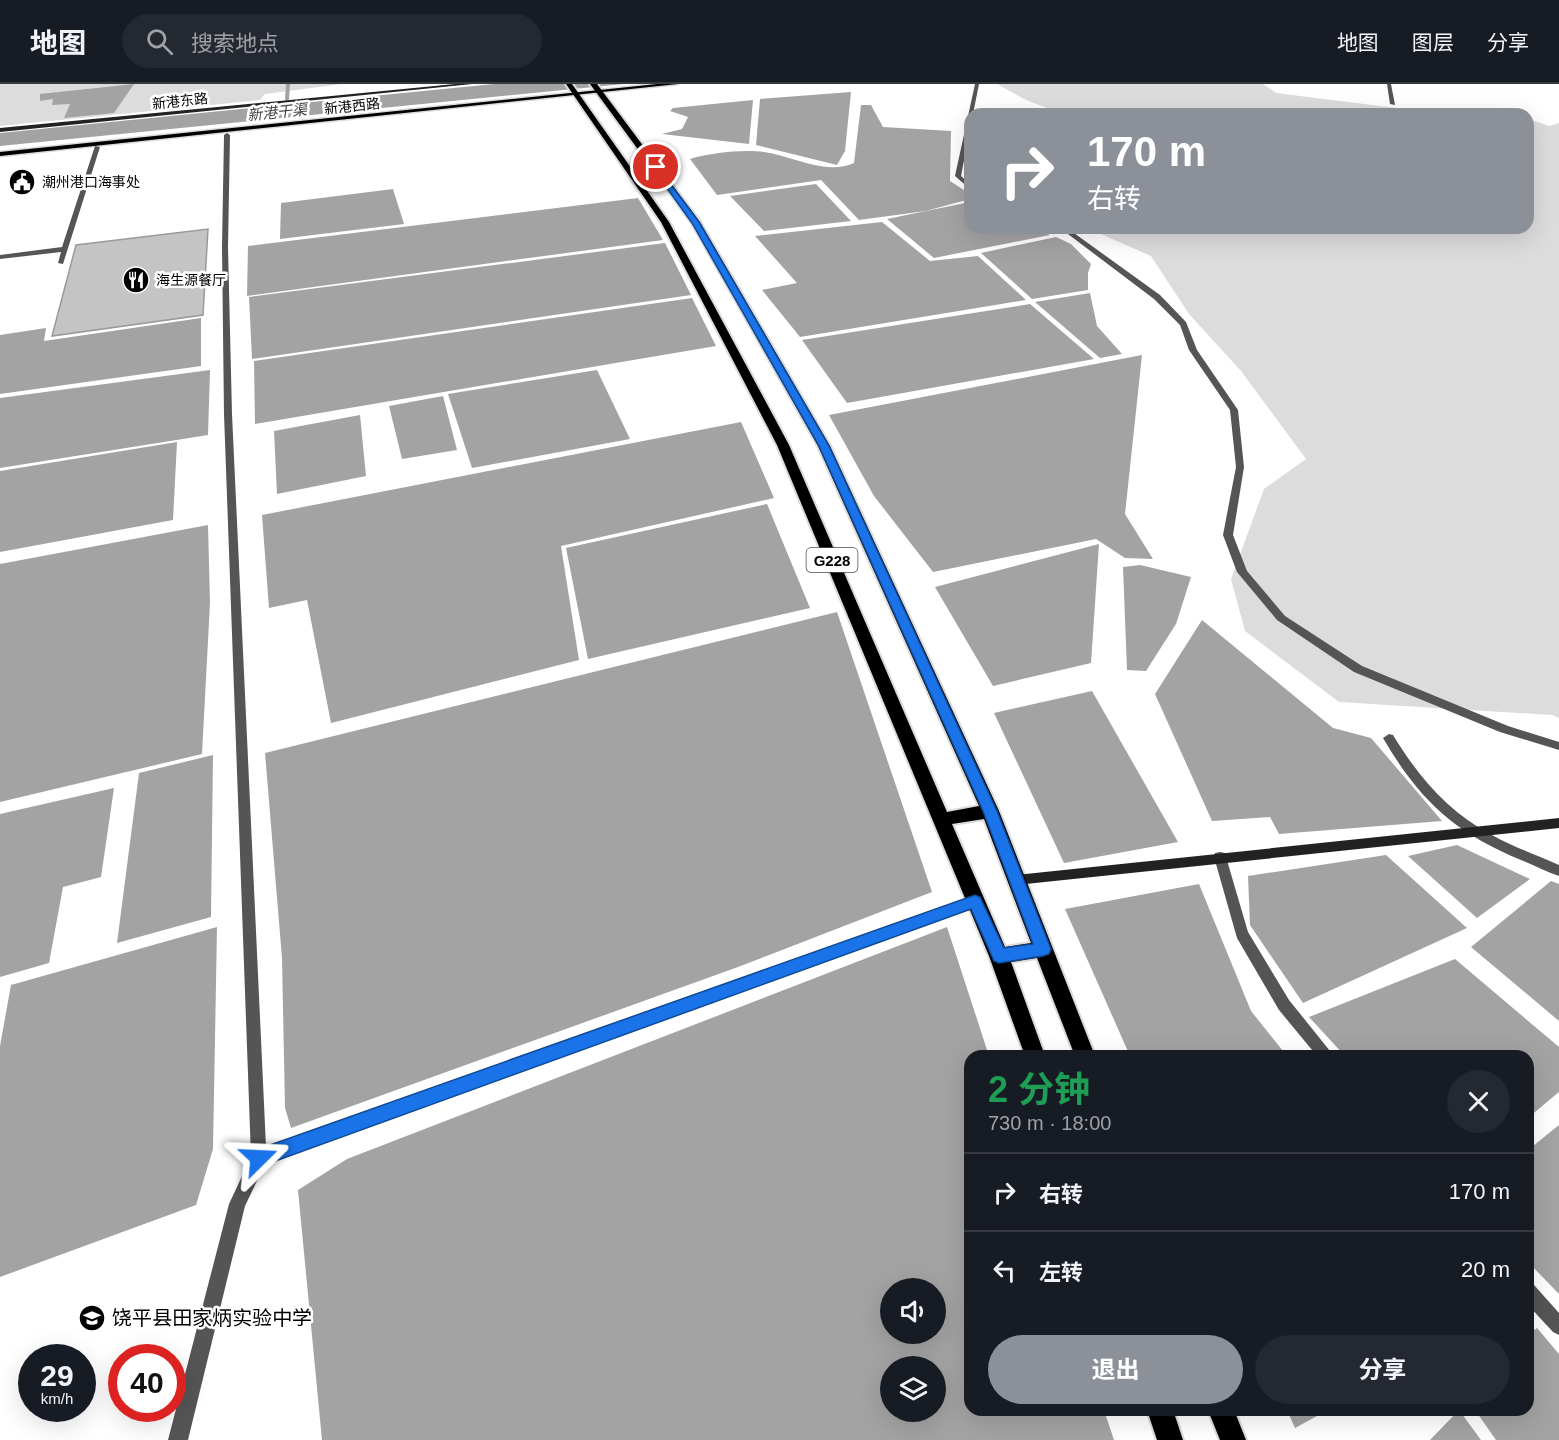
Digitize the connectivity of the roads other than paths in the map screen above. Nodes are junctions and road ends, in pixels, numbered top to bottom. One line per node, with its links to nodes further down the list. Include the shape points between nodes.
1 (470, 84): 9 (main road, 新港东路)
2 (675, 84): 5 (main road, 新港西路)
3 (977, 84): 8 (street)
4 (1389, 84): 7 (street)
5 (596, 88): 6 (main road, 新港西路); 21 (highway, G228, via 696,222 824,446)
6 (574, 90): 13 (main road, 新港西路); 22 (highway, G228, via 665,222 783,445)
7 (1393, 104)
8 (972, 108)
9 (0, 130)
10 (227, 135): 34 (street, via 226,389)
11 (97, 147): 16 (street)
12 (964, 147): 14 (street, via 958,176)
13 (0, 154)
14 (964, 182)
15 (1071, 234): 20 (street, via 1157,297 1183,324 1193,350 1234,410 1239,467 1228,535 1242,572 1281,618 1358,669 1504,729)
16 (66, 249): 17 (street); 18 (street)
17 (0, 257)
18 (61, 264)
19 (1389, 738): 24 (street, via 1408,771 1439,806)
20 (1559, 746)
21 (990, 811): 22 (highway); 27 (highway, G228)
22 (942, 819): 28 (highway, G228)
23 (1559, 823): 24 (main road)
24 (1475, 832): 25 (main road); 26 (street)
25 (1220, 857): 27 (main road); 33 (street, via 1242,934 1284,1005)
26 (1559, 871)
27 (1016, 880): 29 (highway, G228)
28 (975, 901): 30 (highway, G228); 34 (street)
29 (1043, 949): 30 (highway); 32 (highway, G228)
30 (999, 956): 31 (highway, G228)
31 (1033, 1050)
32 (1083, 1050)
33 (1321, 1050)
34 (259, 1158): 39 (street, via 237,1204)
35 (1534, 1298): 36 (street)
36 (1559, 1326)
37 (1162, 1416): 40 (highway)
38 (1223, 1416): 41 (highway)
39 (178, 1440)
40 (1170, 1440)
41 (1233, 1440)

